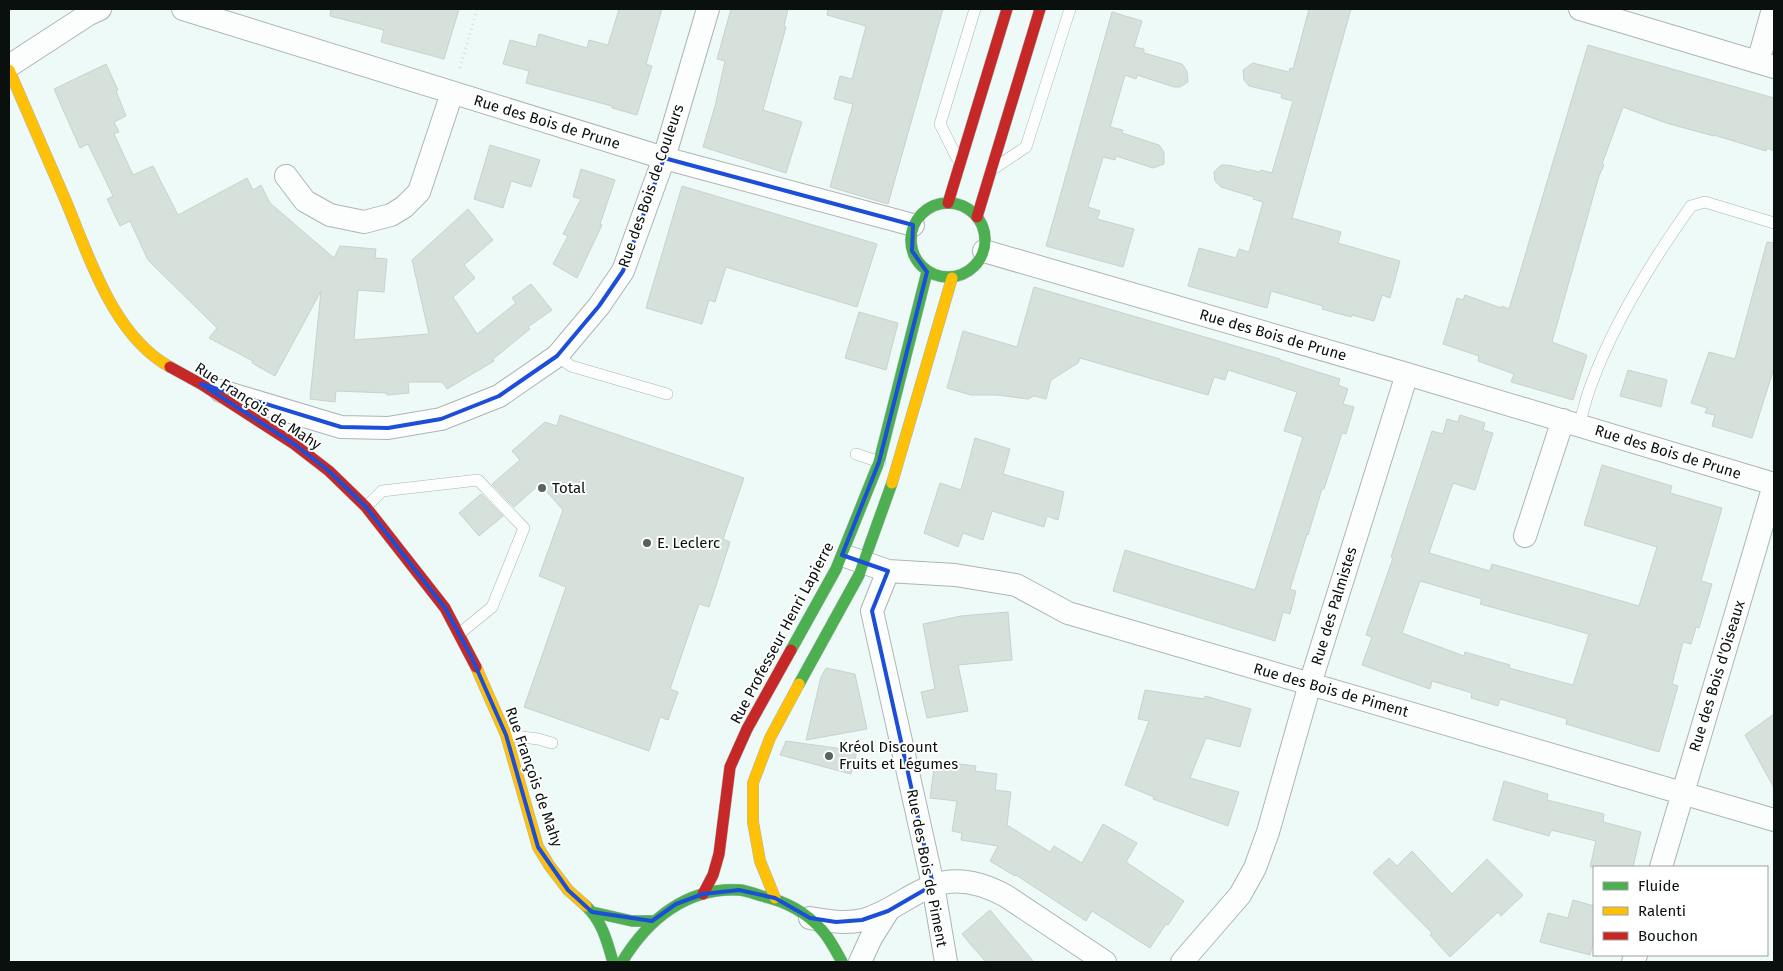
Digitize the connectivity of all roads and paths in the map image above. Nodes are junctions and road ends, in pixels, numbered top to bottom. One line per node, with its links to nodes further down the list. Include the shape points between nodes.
1 (100, 9): 13 (street)
2 (183, 9): 11 (street, Rue des Bois de Prune)
3 (477, 9): 14 (path)
4 (708, 9): 15 (street, Rue des Bois de Couleurs)
5 (976, 9): 16 (lane, via 940,124)
6 (1007, 9): 16 (main road)
7 (1040, 9): 17 (main road)
8 (1070, 9): 17 (lane, via 1026,147)
9 (1580, 9): 12 (street)
10 (1773, 9): 12 (street)
11 (220, 14): 14 (street, Rue des Bois de Prune)
12 (1766, 64)
13 (9, 68): 28 (main road, Rue François de Mahy, via 106,298 133,336 157,358)
14 (452, 93): 15 (street, Rue des Bois de Prune); 18 (street, via 419,192 391,215 364,222 330,215 305,201)
15 (664, 158): 22 (street, Rue des Bois de Prune); 26 (street, Rue des Bois de Couleurs, via 623,271 600,306)
16 (960, 164): 19 (main road)
17 (991, 171): 20 (main road)
18 (286, 176)
19 (948, 203): 20 (main road, via 959,204); 22 (main road, via 928,209)
20 (977, 216): 23 (main road, via 984,233)
21 (1774, 223): 30 (lane, via 1705,202 1691,206 1620,322)
22 (913, 225): 24 (main road, via 912,251 917,263)
23 (984, 251): 25 (main road, via 972,269); 27 (street, Rue des Bois de Prune)
24 (927, 272): 25 (main road); 32 (main road, Rue Professeur Henri Lapierre)
25 (952, 278): 33 (main road)
26 (557, 356): 28 (street, Rue des Bois de Couleurs, via 499,396 441,419 388,428 341,427); 29 (lane, via 570,366)
27 (1407, 374): 30 (street, Rue des Bois de Prune); 41 (street, Rue des Palmistes)
28 (201, 384): 35 (main road, Rue François de Mahy, via 294,444 329,471)
29 (667, 394)
30 (1571, 423): 34 (street, Rue des Bois de Prune); 36 (street)
31 (856, 454): 32 (lane)
32 (879, 462): 33 (lane); 37 (main road, Rue Professeur Henri Lapierre)
33 (897, 469): 38 (main road)
34 (1774, 484): 44 (street, Rue des Bois d'Oiseaux)
35 (366, 507): 40 (main road, Rue François de Mahy, via 445,608); 40 (lane, via 382,491 478,480 524,528 492,607)
36 (1526, 536)
37 (842, 555): 38 (street, Rue des Bois de Piment); 48 (main road, Rue Professeur Henri Lapierre, via 747,728 730,767 719,854)
38 (864, 563): 39 (street, Rue des Bois de Piment); 49 (main road, via 770,738 754,783 753,822 760,861)
39 (888, 571): 41 (street, Rue des Bois de Piment, via 955,575 1016,585 1068,613); 47 (street, Rue des Bois de Piment, via 872,611)
40 (459, 634): 42 (main road, Rue François de Mahy)
41 (1310, 684): 44 (street, Rue des Bois de Piment); 60 (street, Rue des Palmistes, via 1255,868 1240,895)
42 (506, 735): 43 (lane); 51 (main road, Rue François de Mahy, via 538,847 568,890)
43 (552, 743)
44 (1682, 793): 45 (street, Rue des Bois de Piment); 46 (street, Rue des Bois d'Oiseaux)
45 (1774, 820)
46 (1661, 866)
47 (933, 885): 50 (street); 58 (street, Rue des Bois de Piment); 59 (street, via 971,882 990,887)
48 (703, 894): 49 (main road, via 739,890); 53 (main road, via 676,904)
49 (775, 898): 52 (main road)
50 (888, 911): 52 (street, via 845,922); 57 (street)
51 (592, 912): 53 (main road, Rue François de Mahy, via 632,921); 54 (main road, Rue François de Mahy, via 605,933)
52 (810, 918): 56 (main road, via 832,943)
53 (652, 921): 55 (main road, via 633,942)
54 (613, 962)
55 (622, 962)
56 (842, 962)
57 (860, 962)
58 (946, 962)
59 (1105, 962)
60 (1182, 962)

